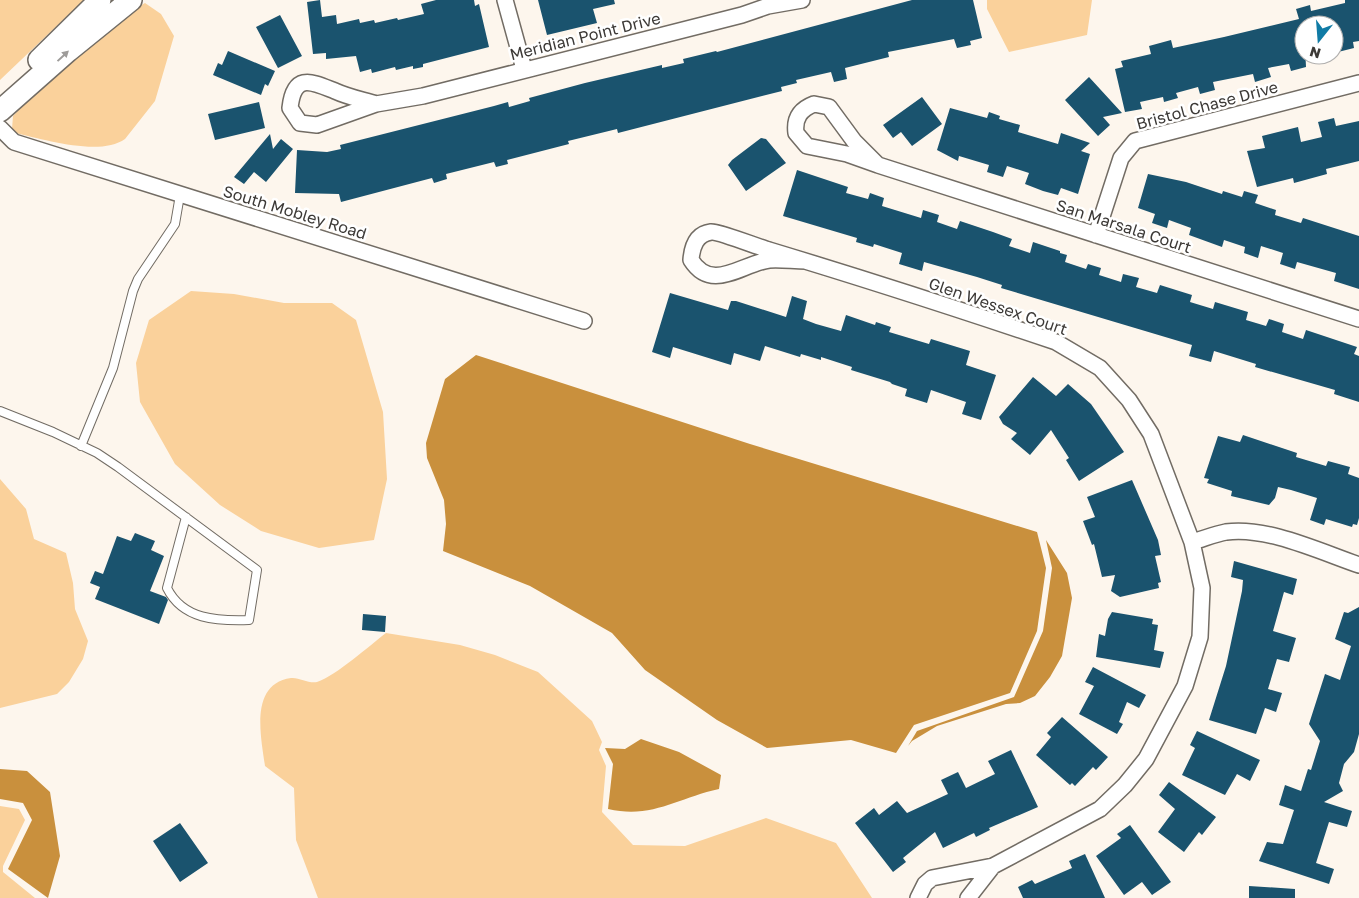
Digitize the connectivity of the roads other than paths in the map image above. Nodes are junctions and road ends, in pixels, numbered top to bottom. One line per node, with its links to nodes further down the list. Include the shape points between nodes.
1 (100, 0): 9 (main road, via 44,54)
2 (132, 0): 9 (main road, one-way to 2)
3 (505, 0): 6 (street)
4 (802, 0): 5 (street, Meridian Point Drive)
5 (767, 3): 6 (street, Meridian Point Drive, via 742,15)
6 (524, 69): 8 (street, Meridian Point Drive, via 423,96)
7 (1359, 83): 13 (street, Bristol Chase Drive, via 1135,141 1121,158)
8 (376, 104): 8 (street, Meridian Point Drive, via 310,126 300,123 290,108 295,90 307,82 318,82 335,92)
9 (0, 109)
10 (0, 128): 12 (street, South Mobley Road, via 14,142)
11 (878, 165): 11 (street, San Marsala Court, via 854,141 829,107 814,104 802,110 797,119 796,133 807,146 847,154); 13 (street, San Marsala Court)
12 (180, 195): 16 (street, South Mobley Road); 18 (lane, via 175,224 133,291 113,368)
13 (1096, 235): 15 (street, San Marsala Court)
14 (805, 261): 14 (street, Glen Wessex Court, via 712,232 702,234 696,240 691,260 698,270 718,276 771,260); 20 (street, Glen Wessex Court, via 1056,342 1100,368 1129,400 1151,434)
15 (1359, 319)
16 (584, 322)
17 (0, 411): 18 (lane)
18 (81, 446): 19 (lane, via 118,467)
19 (186, 517): 19 (lane, via 257,570 249,620 202,618 171,597 167,588)
20 (1192, 542): 21 (street, via 1226,532 1249,532); 22 (street, Glen Wessex Court, via 1202,588 1200,637 1185,686 1146,760 1100,809)
21 (1359, 564)
22 (993, 866): 23 (street, Glen Wessex Court, via 932,878); 24 (street, Glen Wessex Court)
23 (918, 898)
24 (968, 898)

